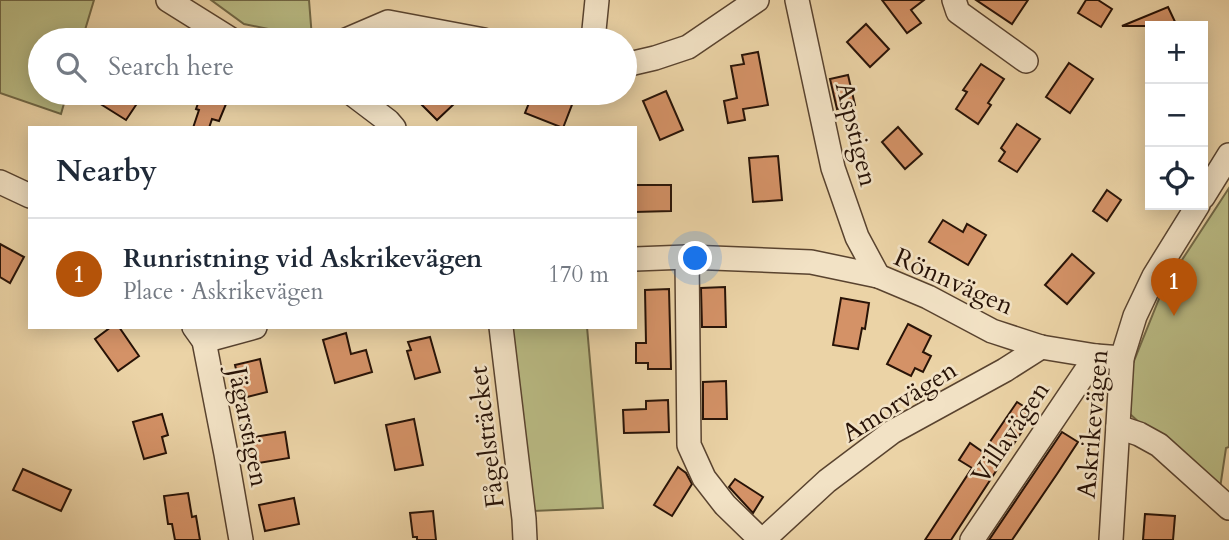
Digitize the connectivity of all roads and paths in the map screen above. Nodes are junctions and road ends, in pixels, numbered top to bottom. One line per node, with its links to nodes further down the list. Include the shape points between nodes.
1 (168, 0): 6 (street)
2 (597, 0): 9 (street)
3 (757, 0): 11 (street, via 688,47)
4 (797, 0): 21 (street, Aspstigen, via 833,168 857,237)
5 (954, 0): 10 (street, via 958,12)
6 (213, 28)
7 (374, 28): 8 (street, via 388,22)
8 (420, 28)
9 (594, 28)
10 (1026, 61)
11 (637, 62)
12 (367, 105): 13 (street)
13 (392, 126)
14 (1229, 155): 16 (street)
15 (0, 182): 17 (street)
16 (1208, 189)
17 (28, 195)
18 (1195, 210): 27 (street, Askrikevägen, via 1154,276)
19 (687, 257): 20 (street, Rönnvägen); 21 (street, Rönnvägen, via 811,262); 32 (street, via 689,445 704,478)
20 (637, 259)
21 (878, 276): 25 (street, Rönnvägen, via 928,296 992,331)
22 (239, 329): 24 (street)
23 (501, 329): 31 (street, Fågelsträcket)
24 (199, 334): 30 (street, Jägarstigen)
25 (1041, 347): 26 (street, Rönnvägen); 32 (street, Amorvägen, via 892,432 827,481)
26 (1096, 356): 27 (street, Rönnvägen); 33 (street, Villavägen)
27 (1122, 358): 28 (street, Askrikevägen)
28 (1118, 427): 29 (street, via 1158,445); 34 (street, Askrikevägen)
29 (1229, 508)
30 (241, 540)
31 (525, 540)
32 (762, 540)
33 (972, 540)
34 (1111, 540)

